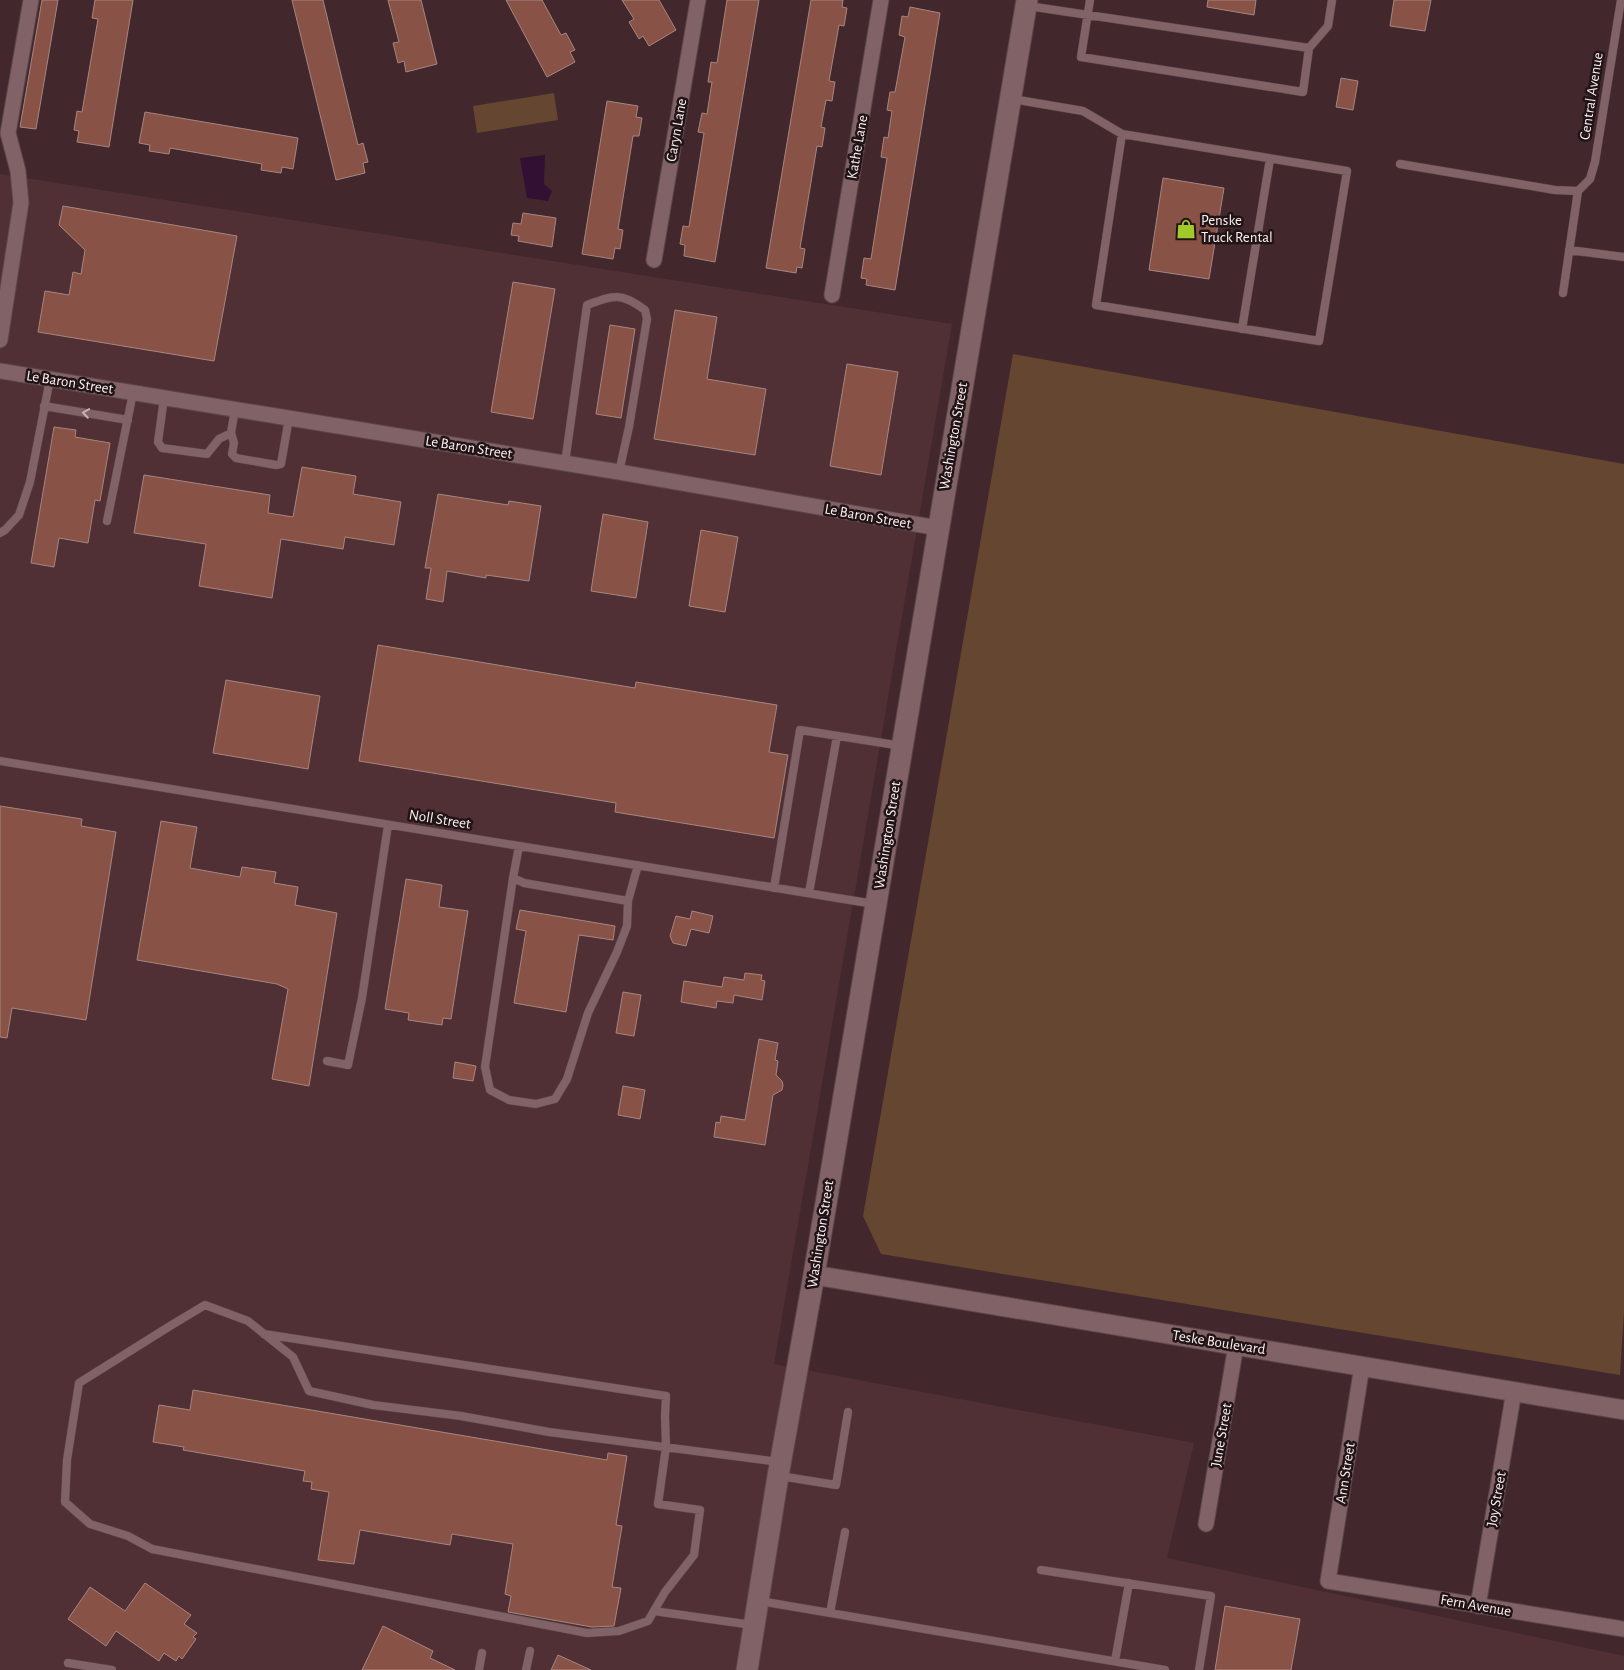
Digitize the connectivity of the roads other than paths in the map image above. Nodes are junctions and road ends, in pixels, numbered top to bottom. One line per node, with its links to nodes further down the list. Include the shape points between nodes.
1 (31, 0): 11 (street)
2 (698, 0): 18 (street, Caryn Lane)
3 (881, 0): 20 (street, Kathe Lane)
4 (1090, 0): 8 (lane)
5 (1332, 0): 9 (lane, via 1328,26)
6 (1621, 0): 15 (lane, Central Avenue, via 1595,162 1590,179)
7 (1026, 3): 8 (lane); 10 (main road, Washington Street)
8 (1088, 15): 9 (lane); 9 (lane, via 1081,57 1303,92)
9 (1309, 48)
10 (1010, 99): 12 (lane, via 1083,111); 36 (main road, Washington Street)
11 (4, 132): 21 (street, via 18,171 21,203)
12 (1122, 134): 13 (lane); 22 (lane, via 1096,306)
13 (1270, 159): 22 (lane); 22 (lane, via 1347,171 1319,341)
14 (1400, 164): 15 (lane)
15 (1578, 191): 16 (lane)
16 (1570, 250): 17 (lane); 19 (lane)
17 (1624, 257)
18 (654, 260)
19 (1563, 293)
20 (832, 295)
21 (2, 317): 23 (street)
22 (1242, 329)
23 (0, 340)
24 (0, 371): 25 (street, Le Baron Street)
25 (50, 379): 26 (street, Le Baron Street); 28 (lane)
26 (133, 393): 27 (street, Le Baron Street); 31 (lane)
27 (164, 398): 29 (street, Le Baron Street); 32 (lane, via 158,442 162,448 207,454)
28 (44, 406): 31 (lane, one-way to 28); 37 (lane, via 30,482 19,515)
29 (235, 410): 30 (street, Le Baron Street); 32 (lane)
30 (289, 418): 32 (lane, via 281,464 276,466 236,458 232,454); 33 (street, Le Baron Street)
31 (128, 420): 35 (lane)
32 (231, 432)
33 (565, 463): 34 (street, Le Baron Street); 34 (lane, via 587,305 615,296 632,301 645,310 647,319)
34 (619, 472): 36 (street, Le Baron Street)
35 (107, 521)
36 (938, 528): 39 (main road, Washington Street)
37 (0, 533)
38 (837, 736): 39 (lane); 45 (lane, via 800,730); 46 (lane)
39 (902, 746): 48 (main road, Washington Street)
40 (0, 761): 41 (lane, Noll Street)
41 (388, 824): 42 (lane, Noll Street); 49 (lane, via 362,998 348,1065)
42 (519, 846): 43 (lane, Noll Street); 44 (lane)
43 (638, 865): 45 (lane, Noll Street); 47 (lane)
44 (513, 878): 47 (lane, via 524,883); 47 (lane, via 485,1067 490,1090 509,1100 536,1104 556,1099 567,1079 588,1013 627,926)
45 (774, 888): 46 (lane, Noll Street)
46 (809, 893): 48 (lane, Noll Street)
47 (628, 901)
48 (876, 904): 50 (main road, Washington Street)
49 (327, 1061)
50 (814, 1274): 52 (street, Teske Boulevard); 58 (main road, Washington Street)
51 (264, 1334): 57 (lane, via 292,1357 309,1391 373,1405); 57 (lane, via 666,1396); 66 (lane, via 248,1321 206,1305 79,1383 67,1460 65,1502 90,1524 128,1536 152,1549 587,1633 620,1631 648,1621)
52 (1236, 1345): 53 (street, Teske Boulevard); 59 (street, June Street)
53 (1362, 1366): 54 (street, Teske Boulevard); 62 (street, Ann Street)
54 (1514, 1391): 55 (street, Teske Boulevard); 65 (street, Joy Street)
55 (1624, 1410)
56 (848, 1412): 58 (lane, via 836,1485)
57 (666, 1448): 58 (lane); 66 (lane, via 658,1504 700,1510 694,1555)
58 (779, 1469): 64 (main road, Washington Street)
59 (1206, 1524)
60 (845, 1532): 67 (lane)
61 (1041, 1570): 63 (lane)
62 (1328, 1581): 65 (street, Fern Avenue)
63 (1128, 1584): 72 (lane); 79 (lane, via 1211,1596)
64 (758, 1601): 67 (lane); 68 (main road, Washington Street)
65 (1478, 1606): 69 (street, Fern Avenue)
66 (654, 1611): 68 (lane)
67 (830, 1613): 72 (lane)
68 (754, 1626): 77 (main road, Washington Street)
69 (1624, 1629)
70 (530, 1651): 76 (lane)
71 (482, 1653): 75 (lane)
72 (1114, 1662): 78 (lane)
73 (68, 1663): 74 (lane)
74 (112, 1670)
75 (479, 1670)
76 (526, 1670)
77 (747, 1670)
78 (1164, 1670)
79 (1199, 1670)

